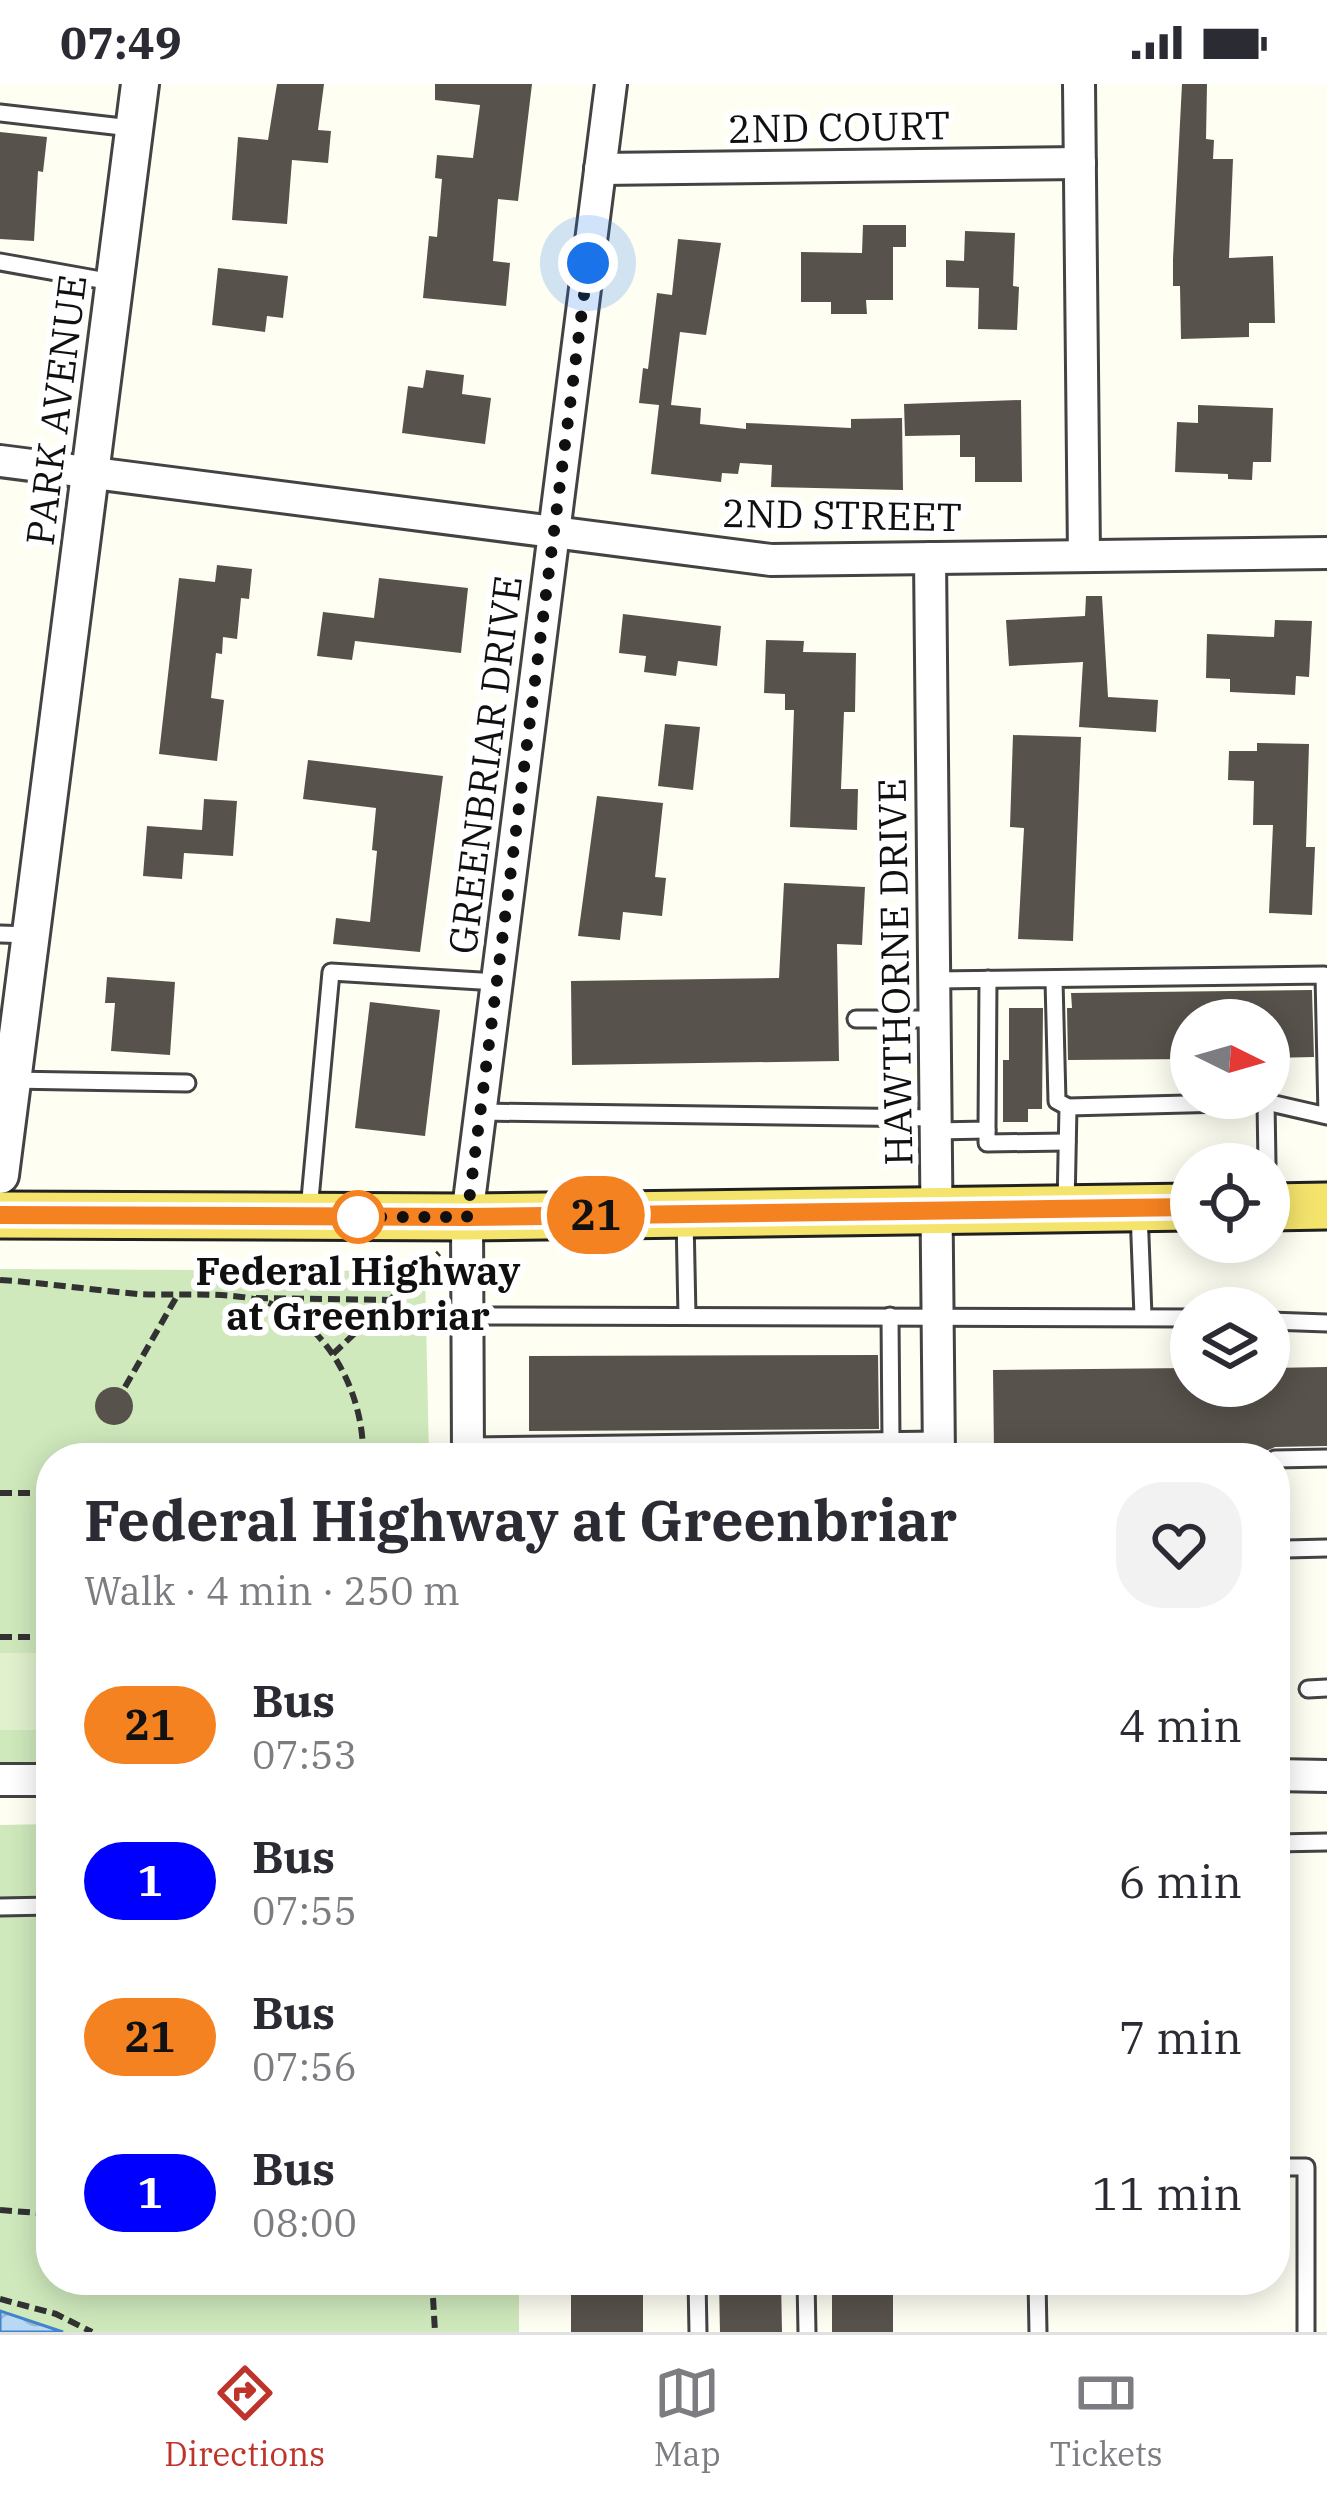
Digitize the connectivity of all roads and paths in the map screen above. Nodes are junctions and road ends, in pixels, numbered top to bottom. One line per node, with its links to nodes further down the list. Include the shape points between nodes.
1 (140, 84): 5 (street, PARK AVENUE)
2 (611, 84): 7 (street, GREENBRIAR DRIVE)
3 (1079, 84): 6 (street)
4 (0, 113): 5 (lane)
5 (134, 128): 9 (street, PARK AVENUE)
6 (1080, 163): 7 (street, 2ND COURT); 14 (street)
7 (600, 169): 12 (street, GREENBRIAR DRIVE)
8 (0, 262): 9 (lane)
9 (115, 282): 11 (street, PARK AVENUE)
10 (0, 461): 11 (street, 2ND STREET)
11 (90, 472): 12 (street, 2ND STREET); 16 (street, PARK AVENUE)
12 (553, 532): 15 (street, 2ND STREET, via 771,560); 20 (street, GREENBRIAR DRIVE)
13 (1327, 553): 14 (street, 2ND STREET)
14 (1084, 556): 15 (street, 2ND STREET)
15 (930, 558): 18 (street, HAWTHORNE DRIVE)
16 (15, 935): 23 (street, PARK AVENUE)
17 (988, 979): 18 (lane); 19 (lane); 30 (lane)
18 (934, 980): 22 (street, HAWTHORNE DRIVE)
19 (1054, 980): 26 (lane, via 1057,1101); 27 (lane, via 1324,975 1327,1116)
20 (496, 982): 28 (street, GREENBRIAR DRIVE); 41 (lane, via 331,972)
21 (856, 1018): 22 (lane)
22 (934, 1019): 29 (street, HAWTHORNE DRIVE)
23 (6, 1080): 24 (lane); 32 (street, PARK AVENUE)
24 (187, 1083)
25 (1170, 1104): 26 (lane)
26 (1068, 1107): 31 (lane)
27 (1290, 1108)
28 (480, 1112): 29 (lane); 42 (street, GREENBRIAR DRIVE)
29 (936, 1124): 30 (lane); 38 (street, HAWTHORNE DRIVE)
30 (987, 1130): 31 (lane, via 987,1143)
31 (1067, 1142): 37 (lane)
32 (0, 1175)
33 (1327, 1206): 34 (main road)
34 (1290, 1207)
35 (1139, 1208): 36 (main road); 37 (main road); 51 (lane)
36 (1170, 1208)
37 (1066, 1209): 38 (main road)
38 (936, 1211): 39 (main road); 50 (street, HAWTHORNE DRIVE)
39 (685, 1214): 42 (main road); 48 (lane)
40 (0, 1215): 41 (main road)
41 (309, 1216): 42 (main road)
42 (467, 1217): 46 (path); 47 (street, GREENBRIAR DRIVE)
43 (0, 1280): 44 (path)
44 (177, 1296): 45 (path); 56 (path)
45 (252, 1298): 46 (path); 55 (path, via 307,1324)
46 (391, 1300): 55 (path)
47 (467, 1316): 48 (lane); 59 (street, GREENBRIAR DRIVE)
48 (687, 1316): 49 (lane)
49 (890, 1316): 50 (lane); 57 (lane)
50 (938, 1316): 51 (lane); 62 (street, HAWTHORNE DRIVE)
51 (1143, 1316): 52 (lane)
52 (1170, 1317)
53 (1290, 1322): 54 (lane)
54 (1327, 1323)
55 (333, 1354): 58 (path)
56 (125, 1387)
57 (890, 1441): 60 (lane); 61 (lane)
58 (361, 1443)
59 (468, 1443)
60 (813, 1443)
61 (902, 1443)
62 (939, 1443)
63 (1327, 1458): 64 (lane)
64 (1290, 1459)
65 (0, 1493): 66 (path)
66 (36, 1493)
67 (1327, 1548): 68 (lane)
68 (1290, 1549)
69 (0, 1637): 70 (path)
70 (36, 1637)
71 (1327, 1688): 72 (lane)
72 (1308, 1689)
73 (1290, 1775): 74 (street)
74 (1327, 1776)
75 (0, 1780): 76 (street)
76 (36, 1780)
77 (1327, 1842): 78 (lane)
78 (1290, 1843)
79 (36, 1906): 80 (lane)
80 (0, 1907)
81 (1290, 2167): 94 (lane, via 1306,2168)
82 (0, 2210): 83 (path)
83 (36, 2213)
84 (433, 2295): 90 (path)
85 (697, 2295): 91 (lane)
86 (806, 2295): 92 (lane)
87 (1037, 2295): 93 (lane)
88 (0, 2299): 89 (path)
89 (92, 2332)
90 (435, 2332)
91 (698, 2332)
92 (807, 2332)
93 (1038, 2332)
94 (1306, 2332)

